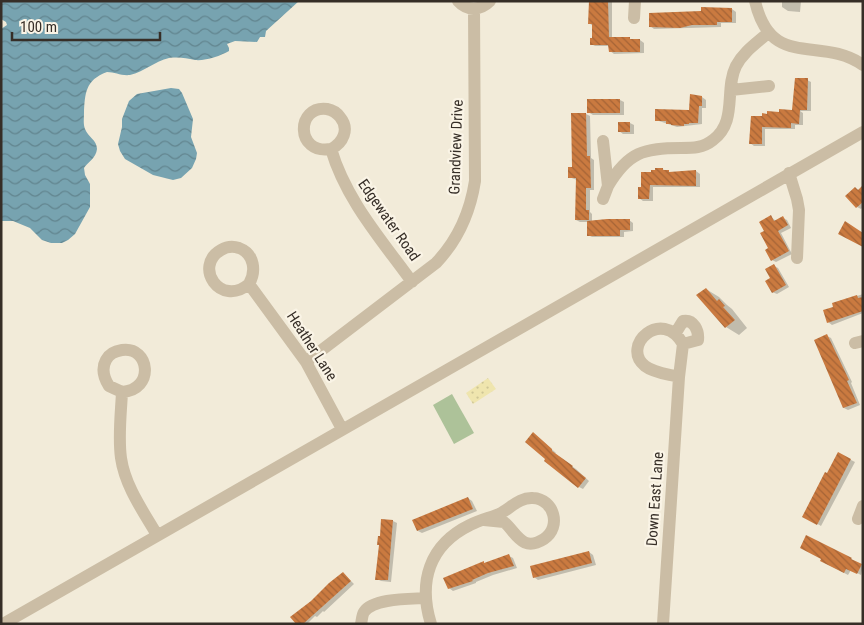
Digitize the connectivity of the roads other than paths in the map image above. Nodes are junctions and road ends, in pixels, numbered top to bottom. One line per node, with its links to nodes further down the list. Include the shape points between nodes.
1 (458, 1): 5 (street, via 466,8)
2 (490, 1): 5 (street)
3 (635, 1): 6 (street)
4 (754, 1): 7 (street, via 760,21)
5 (474, 9): 18 (street, Grandview Drive, via 473,193 462,228 450,247)
6 (634, 18)
7 (768, 33): 8 (street, via 796,48 837,54); 10 (street, via 741,58)
8 (862, 63)
9 (768, 86): 10 (street)
10 (731, 90): 15 (street, via 727,121 712,141 699,147 642,152 626,164)
11 (863, 132): 14 (street)
12 (603, 141): 15 (street)
13 (331, 149): 18 (street, Edgewater Road, via 353,200)
14 (789, 173): 17 (street, via 799,210); 23 (street)
15 (608, 186): 16 (street)
16 (603, 200)
17 (797, 258)
18 (412, 282): 20 (street, Grandview Drive)
19 (249, 284): 20 (street, Heather Lane)
20 (306, 362): 23 (street, Heather Lane)
21 (679, 377): 21 (street, Down East Lane, via 679,339 665,329 649,331 640,339 638,354 642,363); 32 (street, Down East Lane)
22 (122, 392): 27 (street, via 120,444 125,475)
23 (342, 429): 27 (street)
24 (863, 506): 25 (street)
25 (858, 519)
26 (484, 520): 26 (street, via 504,522 516,537 530,543 547,537 554,520 547,503 533,498 519,501); 28 (street, via 456,533 440,550 428,571)
27 (157, 535): 29 (street)
28 (426, 598): 30 (street, via 375,604 364,612); 31 (street)
29 (3, 624)
30 (361, 624)
31 (432, 624)
32 (663, 624)

